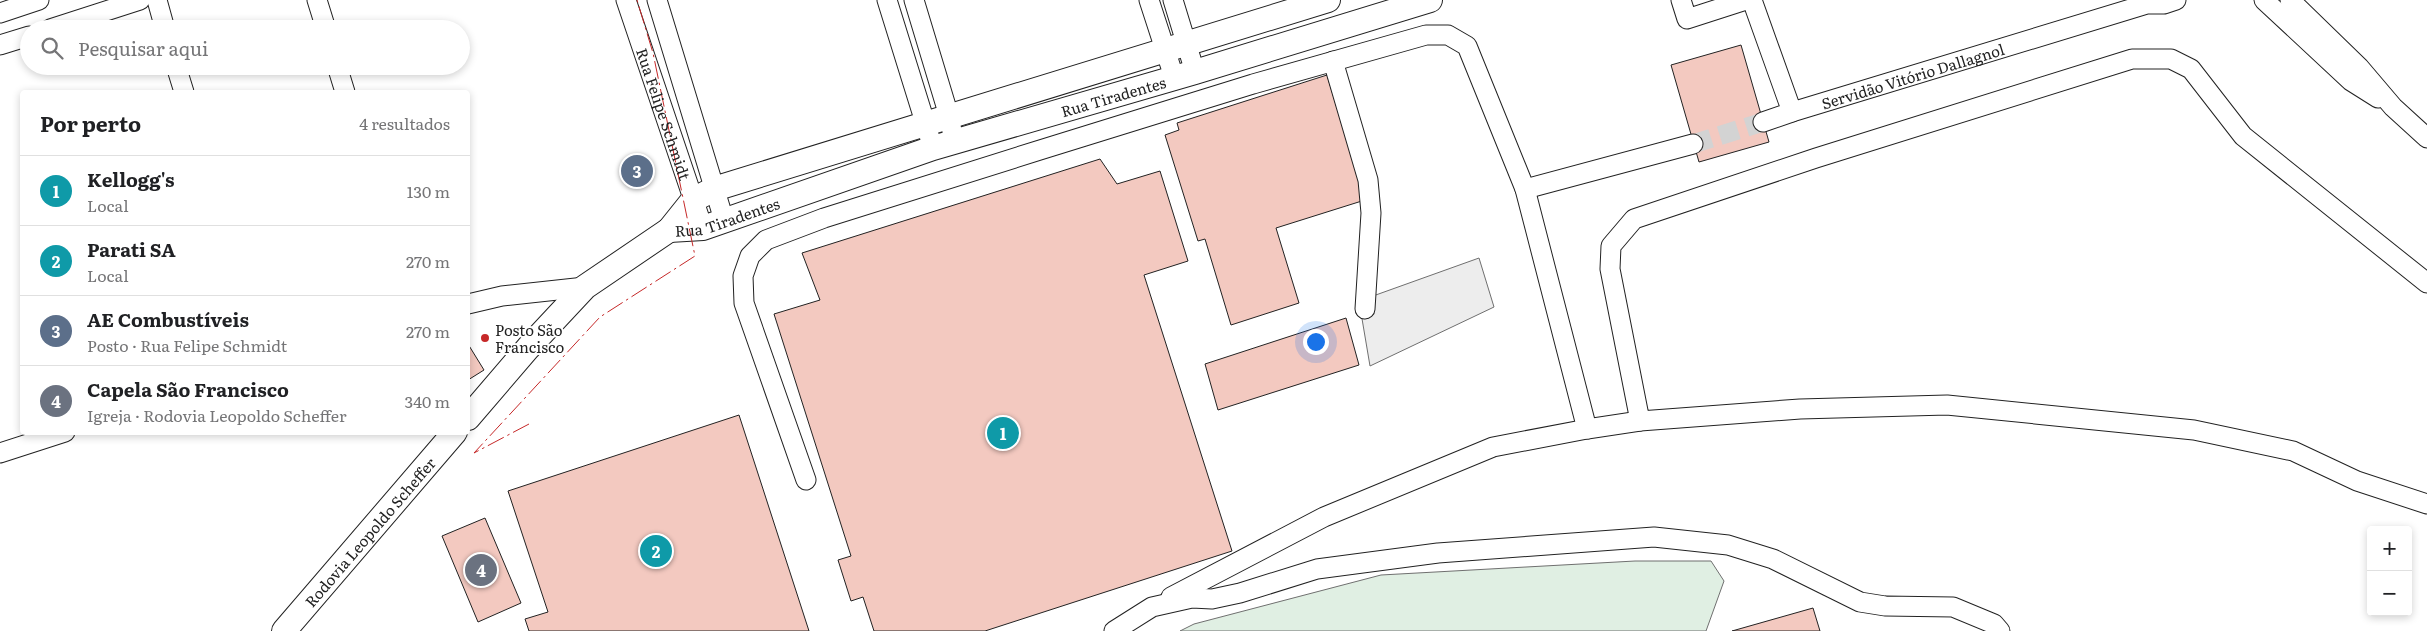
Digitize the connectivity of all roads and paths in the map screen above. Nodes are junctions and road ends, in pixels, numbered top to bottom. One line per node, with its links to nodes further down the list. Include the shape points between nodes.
1 (40, 0): 20 (street)
2 (140, 0): 21 (street)
3 (156, 0): 22 (street)
4 (317, 0): 23 (street)
5 (626, 0): 44 (street, Rua Felipe Schmidt)
6 (657, 0): 42 (street, Rua Felipe Schmidt)
7 (913, 0): 18 (street); 36 (street)
8 (1149, 0): 27 (street)
9 (1173, 0): 25 (street)
10 (1328, 0): 25 (main road, Rua Tiradentes)
11 (1681, 0): 12 (street, via 1687,19)
12 (1746, 0)
13 (1752, 0): 35 (street)
14 (2176, 0): 17 (street, Servidão Vitório Dallagnol, via 2164,4)
15 (2264, 0): 34 (street, via 2351,81)
16 (2290, 0): 34 (street, via 2359,67)
17 (2150, 2): 35 (street, Servidão Vitório Dallagnol)
18 (888, 3): 38 (street)
19 (1415, 3): 29 (main road, Rua Tiradentes)
20 (0, 13)
21 (78, 20)
22 (162, 20)
23 (323, 20)
24 (20, 39): 26 (street)
25 (1187, 42): 27 (main road, Rua Tiradentes); 29 (street)
26 (0, 45)
27 (1164, 49): 29 (street); 36 (main road, Rua Tiradentes)
28 (1333, 61): 43 (street, via 1426,34 1448,35 1467,46); 50 (street, via 1368,180 1370,214); 57 (street, via 824,218 766,240 750,256 743,276 744,303)
29 (1184, 74): 41 (main road, Rua Tiradentes)
30 (179, 75): 32 (street)
31 (340, 75): 33 (street)
32 (183, 90)
33 (344, 90)
34 (2393, 107): 39 (street)
35 (1792, 112): 37 (street, Servidão Vitório Dallagnol)
36 (949, 116): 38 (main road, Rua Tiradentes); 41 (street)
37 (1763, 122)
38 (925, 124): 41 (street); 42 (main road, Rua Tiradentes)
39 (2427, 138)
40 (1693, 144): 43 (street)
41 (944, 145): 45 (main road, Rua Tiradentes)
42 (714, 188): 44 (main road, Rua Tiradentes); 45 (street, Rua Felipe Schmidt)
43 (1525, 189): 53 (street)
44 (693, 200): 45 (street, Rua Felipe Schmidt); 46 (main road, Rua Tiradentes)
45 (714, 224): 46 (main road, Rua Tiradentes)
46 (669, 230): 48 (main road)
47 (2427, 282): 52 (street, via 2243,136 2191,69 2171,59 2132,58 1634,219 1611,246 1610,269)
48 (586, 287): 49 (street, via 502,296); 51 (main road)
49 (470, 304)
50 (1365, 309)
51 (470, 416)
52 (1640, 421): 53 (street); 58 (street, via 1800,409 1947,405 2194,430 2293,451 2357,481)
53 (1586, 429): 59 (street, via 1484,450 1324,517)
54 (57, 435): 56 (street)
55 (452, 435): 60 (main road, Rodovia Leopoldo Scheffer)
56 (0, 453)
57 (806, 480)
58 (2427, 504)
59 (1152, 607): 61 (street); 62 (street, via 1192,598 1212,599 1240,594 1317,568 1438,553 1654,537 1728,545 1773,559 1860,602 1885,606 1953,607 1994,624)
60 (284, 631)
61 (1114, 631)
62 (2000, 631)

